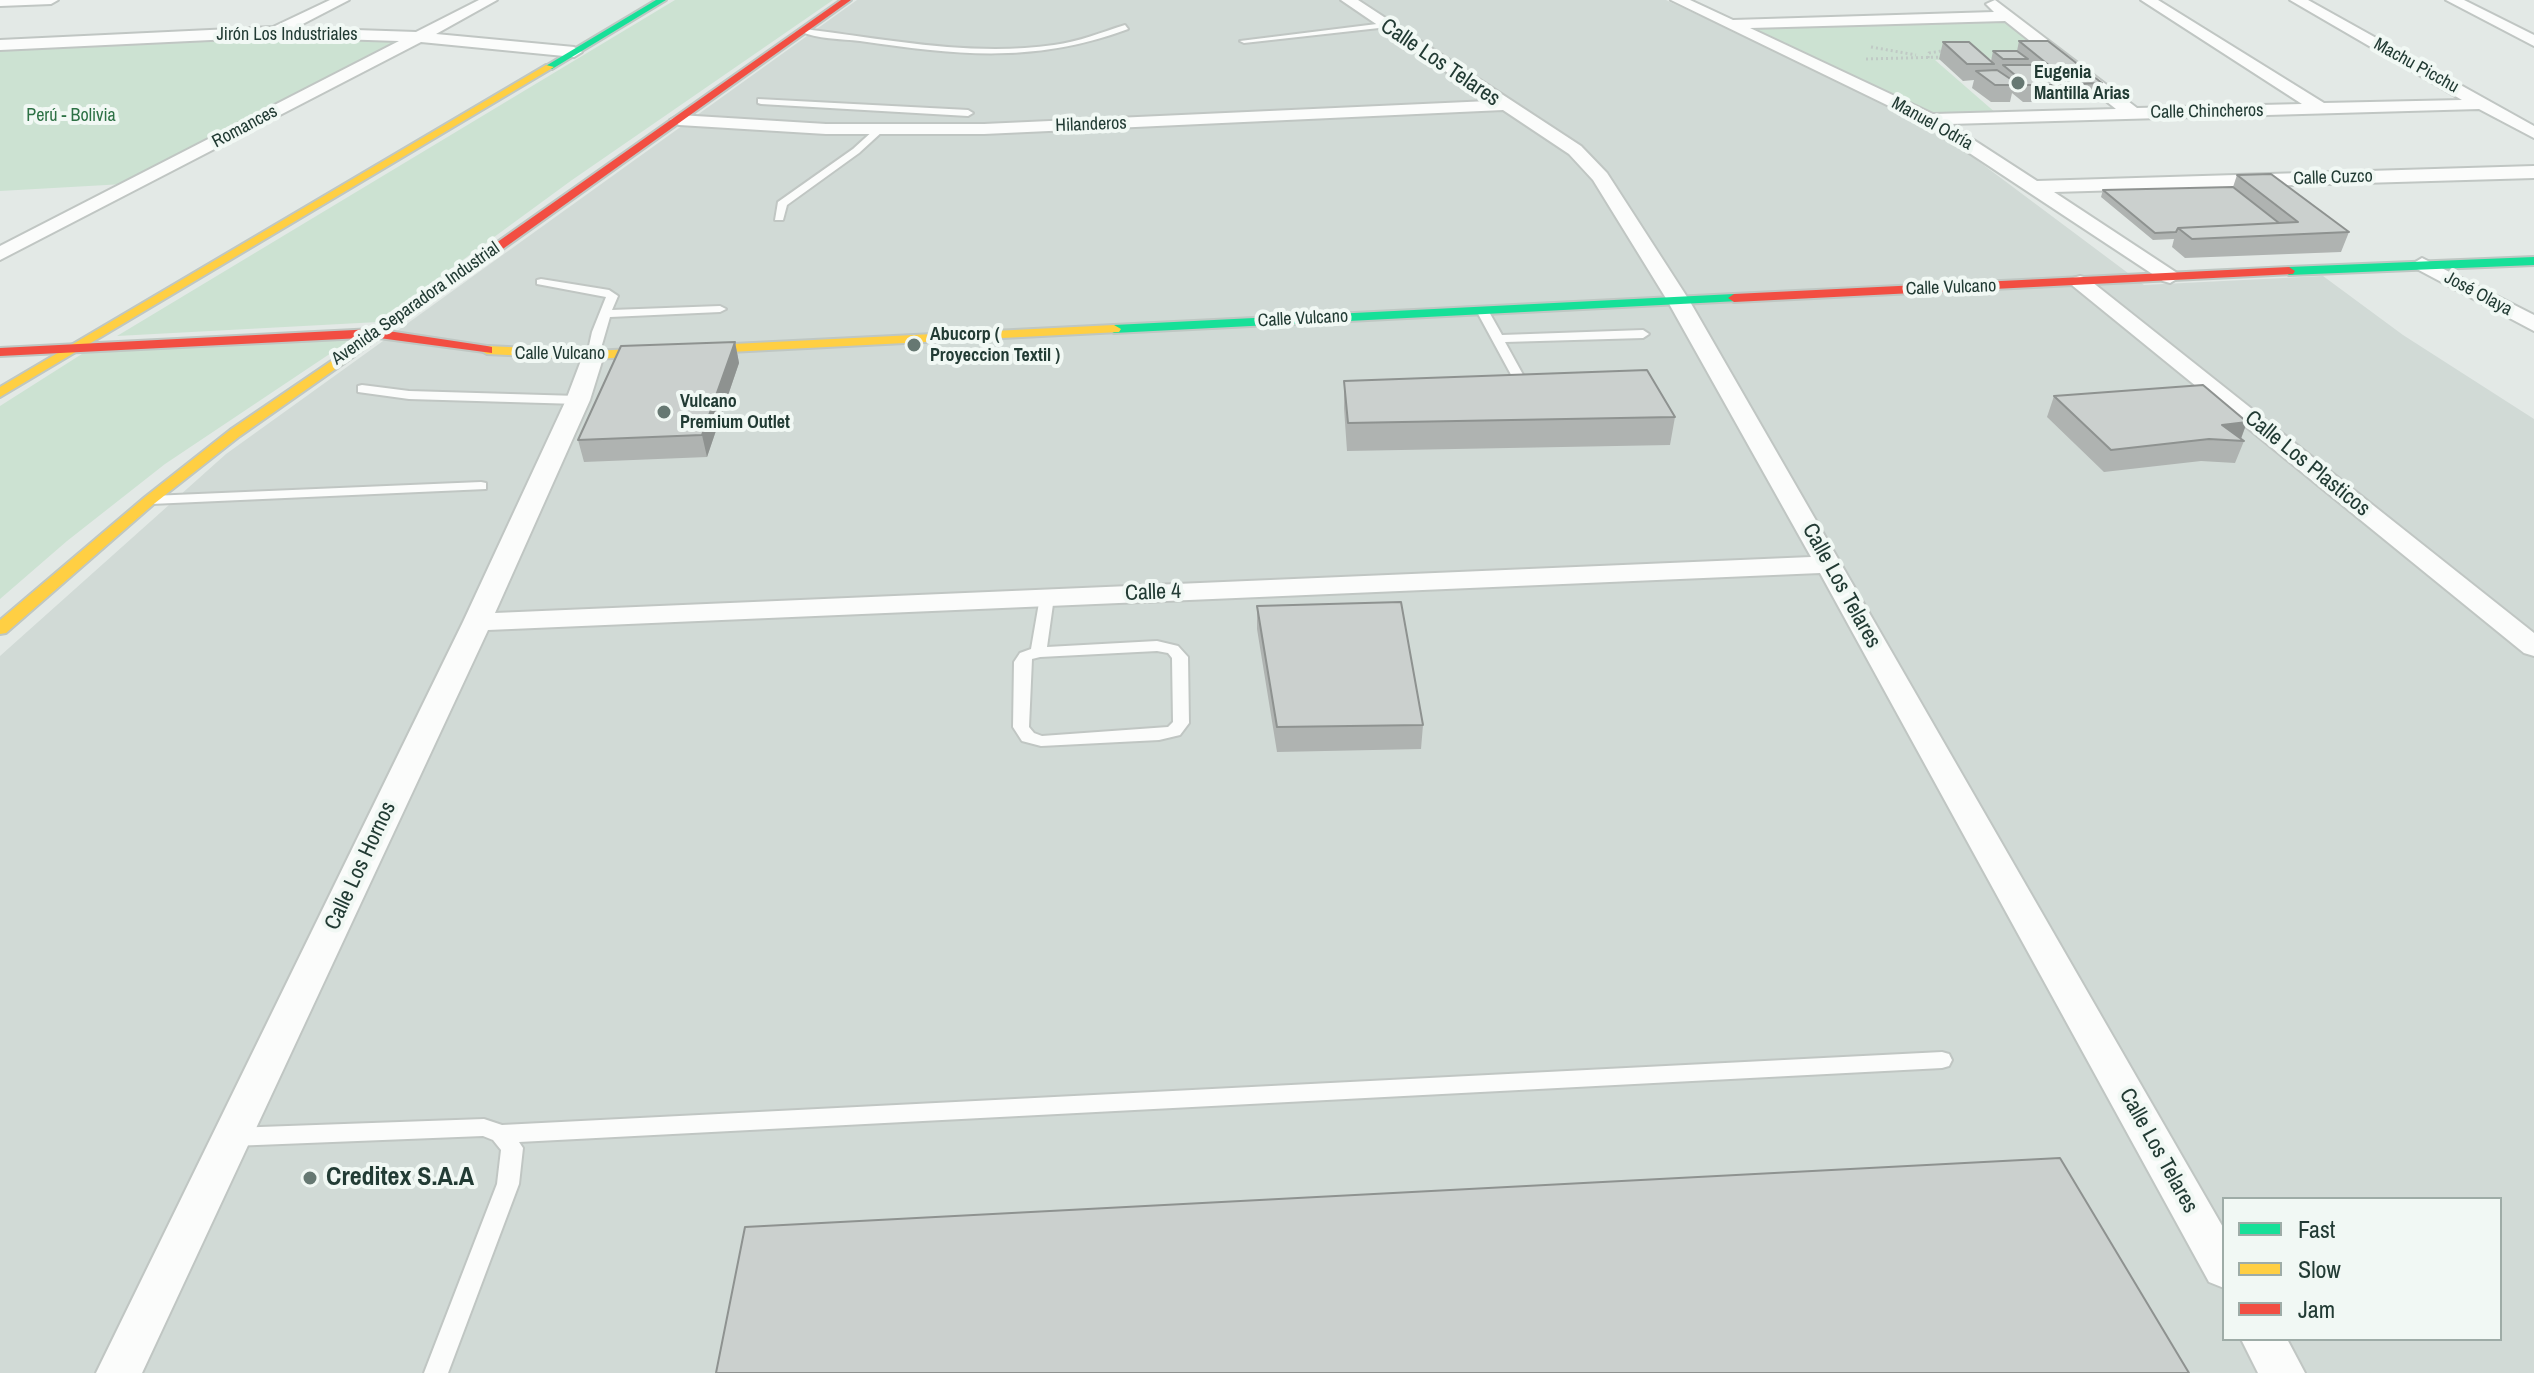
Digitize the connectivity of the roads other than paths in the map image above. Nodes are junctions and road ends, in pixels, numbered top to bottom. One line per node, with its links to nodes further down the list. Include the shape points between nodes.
1 (51, 0): 12 (street)
2 (342, 0): 18 (street)
3 (490, 0): 19 (street, Romances)
4 (662, 0): 23 (main road)
5 (847, 0): 17 (main road, Avenida Separadora Industrial)
6 (1348, 0): 14 (street, Calle Los Telares)
7 (1678, 0): 15 (street, Manuel Odría)
8 (1989, 0): 13 (street)
9 (2148, 0): 28 (street)
10 (2297, 0): 25 (street, Machu Picchu)
11 (2453, 0): 21 (street)
12 (0, 2)
13 (2010, 16): 15 (street); 30 (street)
14 (1385, 25): 20 (lane); 26 (street, Calle Los Telares)
15 (1729, 25): 31 (street, Manuel Odría)
16 (1125, 27): 17 (lane, via 1051,48 979,50)
17 (804, 31): 32 (main road, Avenida Separadora Industrial)
18 (274, 32): 19 (street, Jirón Los Industriales); 22 (street, Jirón Los Industriales)
19 (416, 37): 23 (street, Jirón Los Industriales); 39 (street, Romances)
20 (1244, 41)
21 (2534, 41)
22 (0, 45)
23 (574, 52): 53 (main road)
24 (761, 101): 27 (lane)
25 (2485, 104): 28 (street, Calle Chincheros); 35 (street, Machu Picchu)
26 (1503, 105): 34 (street, Hilanderos); 45 (street, Calle Los Telares, via 1575,150 1600,177)
27 (845, 107): 29 (lane); 33 (lane)
28 (2320, 108): 30 (street, Calle Chincheros)
29 (968, 113)
30 (2132, 113): 31 (street, Calle Chincheros)
31 (1930, 119): 37 (street, Manuel Odría)
32 (679, 120): 33 (street, Hilanderos); 50 (main road, Avenida Separadora Industrial)
33 (826, 129): 34 (street, Hilanderos)
34 (878, 131): 38 (lane, via 782,204)
35 (2534, 133)
36 (2534, 172): 37 (street, Calle Cuzco)
37 (2037, 187): 42 (street, Manuel Odría)
38 (779, 218)
39 (0, 254)
40 (2534, 261): 41 (main road, Calle Vulcano)
41 (2422, 264): 42 (main road, Calle Vulcano); 49 (street, José Olaya)
42 (2170, 277): 44 (main road, Calle Vulcano)
43 (541, 282): 48 (lane, via 605,292 612,296)
44 (2080, 282): 45 (main road, Calle Vulcano); 66 (street, Calle Los Plasticos)
45 (1678, 300): 47 (main road, Calle Vulcano); 62 (street, Calle Los Telares)
46 (720, 309): 48 (lane)
47 (1482, 310): 52 (lane); 55 (main road, Calle Vulcano)
48 (607, 314): 55 (lane)
49 (2534, 324)
50 (373, 333): 53 (main road, Calle Vulcano); 55 (main road, Calle Vulcano, via 500,353); 61 (main road, Avenida Separadora Industrial)
51 (1643, 334): 52 (lane)
52 (1498, 339): 58 (lane)
53 (75, 348): 54 (main road, Calle Vulcano); 57 (main road)
54 (0, 352)
55 (593, 355): 59 (street, Calle Los Hornos)
56 (362, 389): 59 (lane)
57 (0, 393)
58 (1530, 396)
59 (578, 400): 64 (street, Calle Los Hornos)
60 (481, 486): 61 (lane)
61 (150, 500): 65 (main road, Avenida Separadora Industrial)
62 (1829, 564): 63 (street, Calle 4); 71 (street, Calle Los Telares)
63 (1047, 597): 64 (street, Calle 4); 67 (lane)
64 (477, 622): 70 (street, Calle Los Hornos)
65 (0, 629)
66 (2534, 647)
67 (1038, 652): 67 (lane, via 1022,662 1021,727 1028,737 1041,741 1159,735 1181,723 1180,657 1173,649)
68 (1942, 1060): 69 (lane)
69 (501, 1134): 70 (lane, via 484,1127); 74 (lane, via 512,1148 508,1184)
70 (232, 1137): 73 (street, Calle Los Hornos)
71 (2222, 1265)
72 (2264, 1341): 75 (street)
73 (119, 1373)
74 (436, 1373)
75 (2282, 1373)

